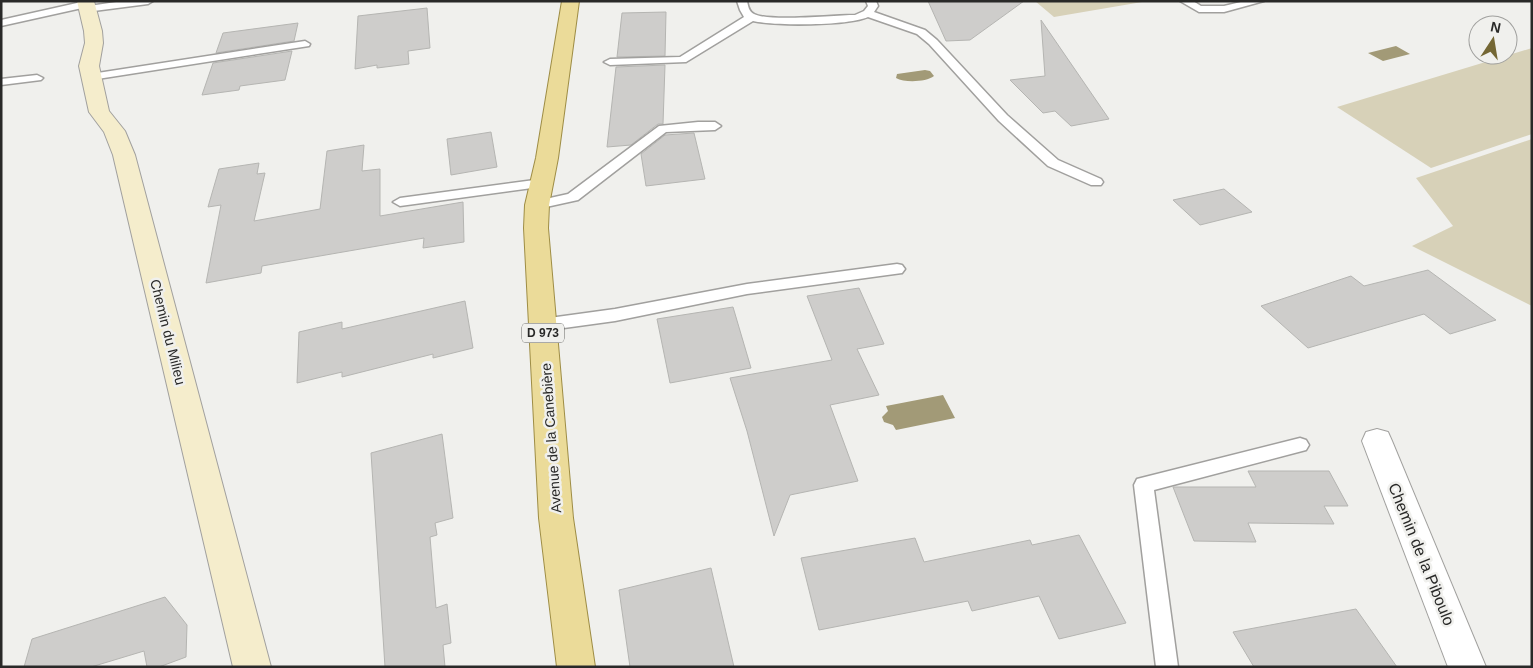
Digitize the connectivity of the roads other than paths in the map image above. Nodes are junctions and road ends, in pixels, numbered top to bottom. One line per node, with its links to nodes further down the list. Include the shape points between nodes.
1 (148, 1): 6 (lane)
2 (571, 1): 18 (main road, Avenue de la Canebière / D 973)
3 (742, 1): 9 (lane, via 743,10)
4 (1185, 1): 5 (lane, via 1199,9 1224,9)
5 (1259, 1)
6 (113, 4): 7 (lane)
7 (85, 5): 10 (lane); 13 (street, Chemin du Milieu, via 93,31)
8 (870, 7): 9 (lane, via 857,18 766,20); 17 (lane, via 921,32 934,42 1004,118 1052,163)
9 (751, 17): 12 (lane, via 682,60)
10 (1, 23)
11 (305, 44): 13 (lane)
12 (610, 62)
13 (91, 77): 24 (street, Chemin du Milieu, via 99,112 114,131 124,155)
14 (37, 78): 15 (lane)
15 (1, 82)
16 (715, 126): 18 (lane, via 663,129 573,197)
17 (1096, 182)
18 (540, 194): 19 (lane); 21 (main road, Avenue de la Canebière / D 973, via 536,228)
19 (400, 202)
20 (897, 268): 21 (lane, via 747,289 615,315)
21 (542, 325): 25 (main road, Avenue de la Canebière / D 973, via 556,518)
22 (1377, 441): 27 (street, Chemin de la Piboulo)
23 (1300, 445): 26 (lane, via 1144,485)
24 (252, 667)
25 (576, 667)
26 (1167, 667)
27 (1467, 667)

